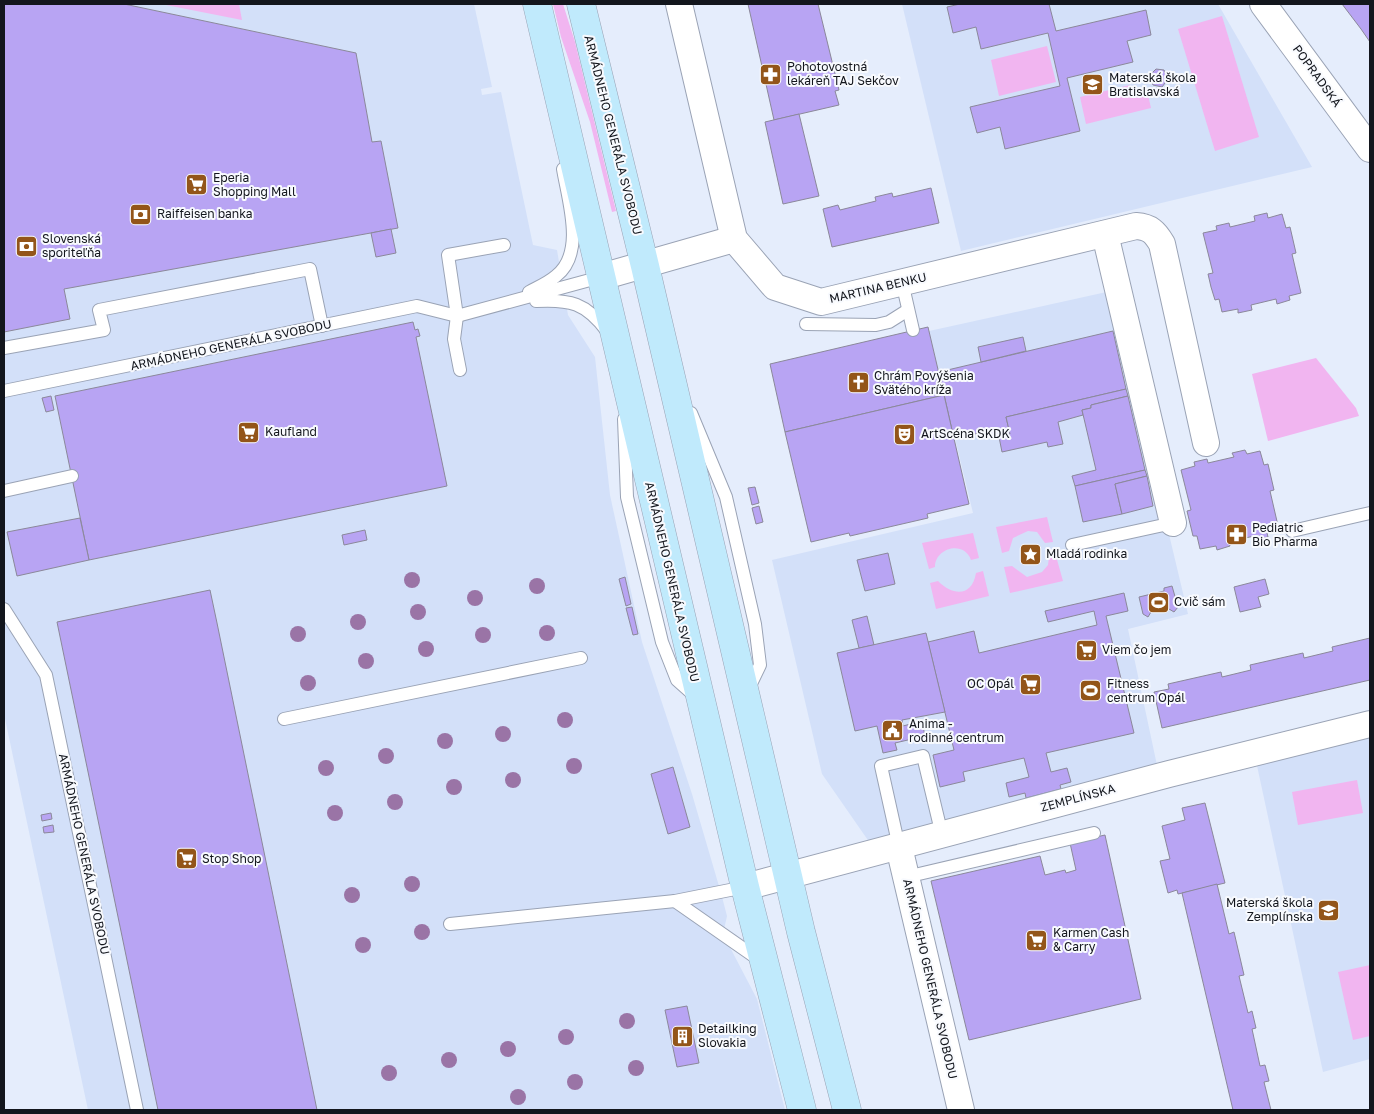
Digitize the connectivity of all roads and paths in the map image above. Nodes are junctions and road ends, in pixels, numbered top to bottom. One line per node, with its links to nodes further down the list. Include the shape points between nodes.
1 (537, 4): 5 (street, ARMÁDNEHO GENERÁLA SVOBODU)
2 (581, 4): 10 (street, ARMÁDNEHO GENERÁLA SVOBODU)
3 (679, 4): 8 (street)
4 (1263, 4): 6 (street, POPRADSKÁ)
5 (548, 50): 11 (street, ARMÁDNEHO GENERÁLA SVOBODU); 13 (lane, ARMÁDNEHO GENERÁLA SVOBODU, via 572,249 557,276)
6 (1370, 149)
7 (1105, 234): 12 (street, MARTINA BENKU); 23 (street, MARTINA BENKU, via 1136,226 1146,227 1156,232 1162,244); 27 (street)
8 (734, 239): 10 (street, via 674,254); 12 (street, MARTINA BENKU, via 775,287 821,302)
9 (504, 245): 15 (lane, via 448,255)
10 (646, 266): 11 (street); 37 (street, ARMÁDNEHO GENERÁLA SVOBODU)
11 (601, 277): 13 (lane); 20 (street, ARMÁDNEHO GENERÁLA SVOBODU)
12 (902, 282): 14 (lane)
13 (509, 302): 15 (lane); 20 (lane, via 560,300 580,305 596,317)
14 (908, 310): 16 (lane, via 889,322 876,325); 18 (lane)
15 (457, 316): 17 (lane, ARMÁDNEHO GENERÁLA SVOBODU, via 417,306); 21 (lane, via 454,339)
16 (806, 324)
17 (322, 326): 19 (lane, via 310,269 99,310 104,330); 22 (lane, ARMÁDNEHO GENERÁLA SVOBODU)
18 (913, 330)
19 (4, 348)
20 (619, 356): 39 (street, ARMÁDNEHO GENERÁLA SVOBODU)
21 (460, 370)
22 (4, 391)
23 (1206, 443)
24 (72, 476): 25 (lane)
25 (4, 491)
26 (1370, 513): 28 (lane)
27 (1173, 523): 29 (lane)
28 (1292, 531)
29 (1072, 545)
30 (4, 609): 43 (lane, ARMÁDNEHO GENERÁLA SVOBODU, via 46,675)
31 (581, 658): 32 (lane)
32 (284, 719)
33 (1370, 724): 35 (street, ZEMPLÍNSKA)
34 (1094, 833): 38 (lane)
35 (942, 835): 36 (street, ZEMPLÍNSKA); 36 (lane, via 923,756 881,766)
36 (899, 847): 37 (street, ZEMPLÍNSKA); 38 (street, ARMÁDNEHO GENERÁLA SVOBODU)
37 (788, 876): 39 (street); 45 (street, ARMÁDNEHO GENERÁLA SVOBODU)
38 (906, 877): 46 (street, ARMÁDNEHO GENERÁLA SVOBODU)
39 (745, 887): 40 (lane); 42 (street, ARMÁDNEHO GENERÁLA SVOBODU)
40 (675, 901): 41 (lane); 42 (lane)
41 (450, 924)
42 (764, 964): 44 (street, ARMÁDNEHO GENERÁLA SVOBODU)
43 (137, 1110)
44 (802, 1110)
45 (847, 1110)
46 (960, 1110)

